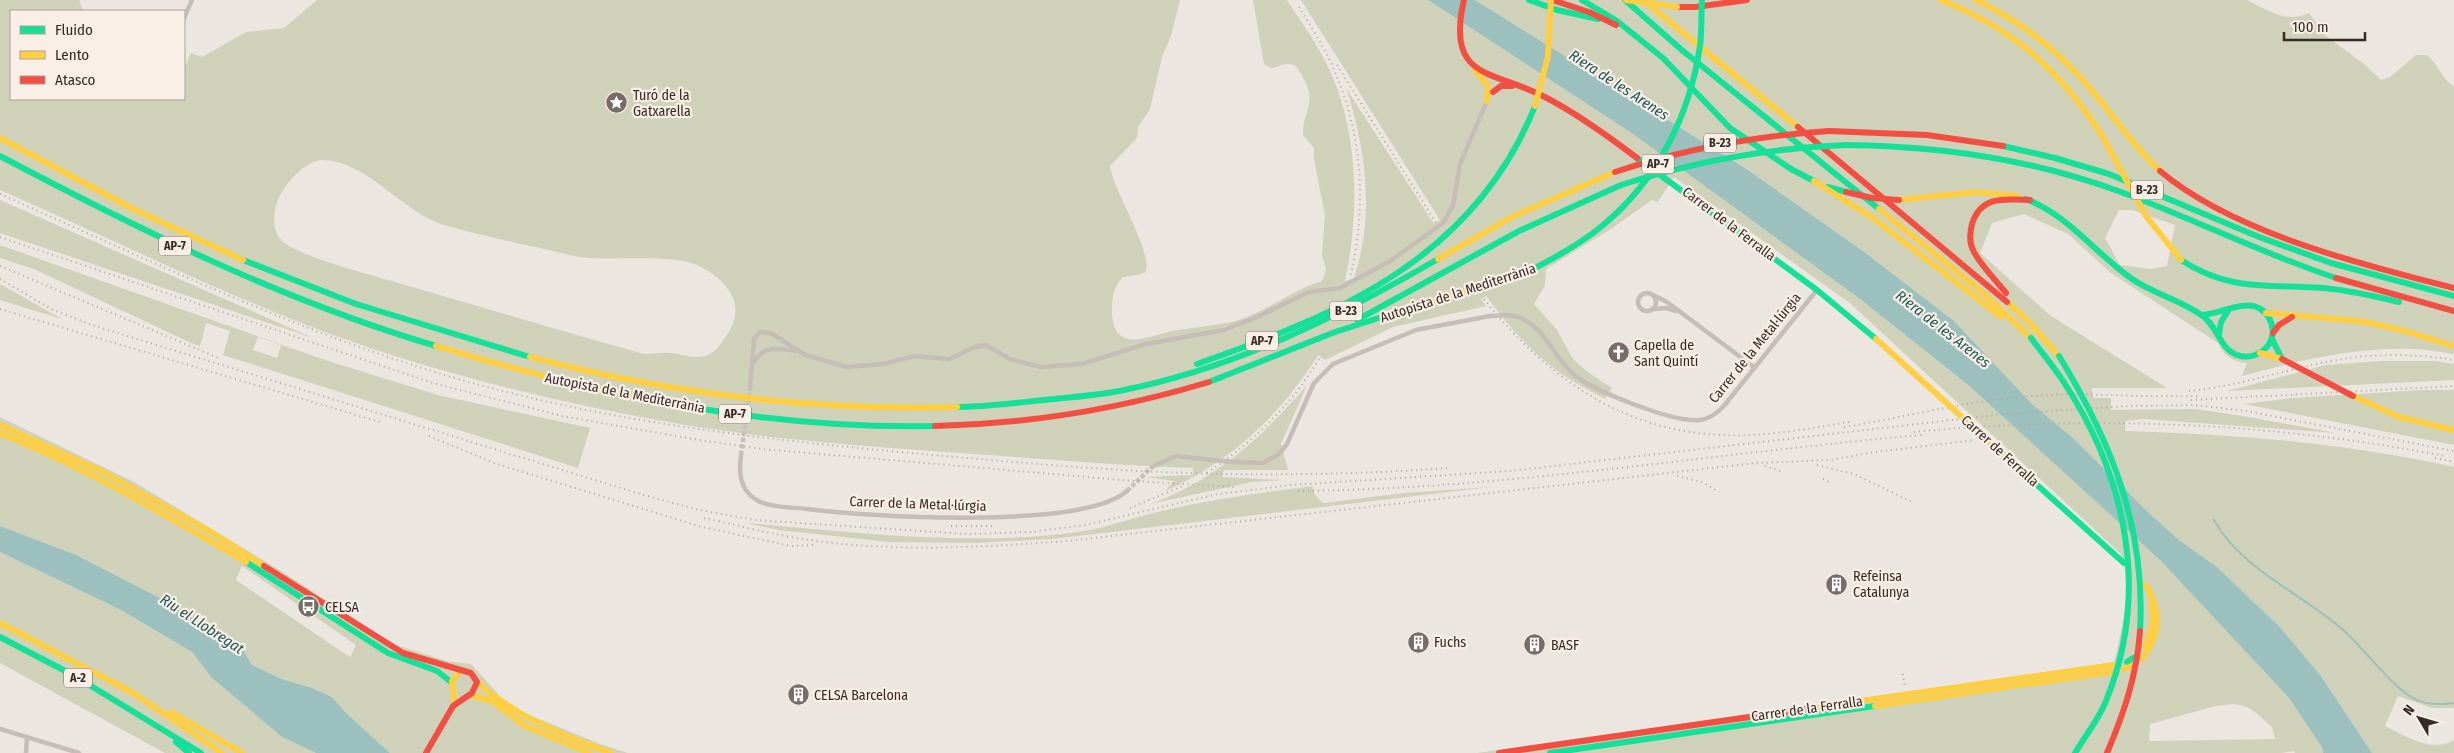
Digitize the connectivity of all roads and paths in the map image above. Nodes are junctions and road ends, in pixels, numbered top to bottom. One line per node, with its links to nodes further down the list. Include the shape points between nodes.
1 (192, 0): 12 (street)
2 (1464, 0): 15 (main road, Carrer de la Ferralla, via 1459,36)
3 (1529, 0): 13 (main road)
4 (1552, 0): 13 (main road); 48 (main road, AP-7, bridge, via 1548,56 1535,106 1511,158 1476,206 1447,236 1401,269 1323,313 1234,352 1144,379)
5 (1582, 0): 14 (main road)
6 (1625, 0): 9 (main road, bridge, via 1677,6); 36 (main road, via 1683,51 1972,283)
7 (1643, 0): 29 (main road)
8 (1702, 0): 37 (main road, Autopista de la Mediterrània / AP-7, bridge, via 1699,52 1689,98 1673,138 1632,198 1604,225 1562,255 1527,272)
9 (1747, 0)
10 (1941, 0): 32 (main road, bridge, via 1990,21 2034,51 2073,93 2101,134 2146,217 2165,244 2206,276 2256,288 2342,290)
11 (1976, 0): 24 (main road, via 2010,17 2050,46 2079,75 2144,155 2192,196 2312,248)
12 (185, 16)
13 (1613, 23): 14 (main road)
14 (1640, 40): 22 (main road, via 1674,68 1730,128)
15 (1467, 58): 16 (main road, Carrer de la Ferralla); 19 (main road, via 1488,84)
16 (1493, 78): 17 (main road, Carrer de la Ferralla); 18 (main road)
17 (1521, 87): 18 (main road, via 1503,86); 25 (main road, Carrer de la Ferralla, via 1544,96 1598,128)
18 (1492, 92): 19 (main road)
19 (1487, 101): 42 (street, via 1460,164 1453,206 1443,223 1390,261 1340,288 1309,292 1224,330 1146,344 1104,359 1060,367 1025,364 986,345 949,359 914,356 860,367 834,365)
20 (0, 138): 48 (main road, Autopista de la Mediterrània / AP-7, via 218,250 312,288 505,350 625,378 731,396 854,408 962,409)
21 (0, 156): 37 (main road, Autopista de la Mediterrània / AP-7, via 178,248 356,321 527,373 626,396 743,415 829,424 906,426 984,424 1051,417 1124,404 1229,376)
22 (1814, 181): 23 (main road, bridge, via 1872,198 1899,200 1988,192); 36 (main road, via 1873,218)
23 (2030, 200): 29 (main road, via 1992,201 1976,214 1969,234 1972,251); 34 (main road, via 2071,224 2130,278)
24 (2454, 288)
25 (1817, 290): 40 (main road, Carrer de la Ferralla); 46 (street, Carrer de la Metal·lúrgia)
26 (1653, 295): 28 (street, via 1656,303); 28 (street, via 1644,294 1638,300 1643,310); 31 (street)
27 (2454, 296): 48 (main road, B-23, bridge, via 2332,264 2101,172 2036,153 1930,134 1785,133 1723,142 1615,172 1532,207 1366,300 1292,336 1216,364 1102,394)
28 (1652, 310): 31 (street, via 1666,308)
29 (2019, 310): 87 (main road, bridge, via 2066,367 2102,430 2122,480 2135,534 2141,608 2138,657 2129,699)
30 (2229, 310): 33 (main road, via 2250,304); 34 (main road, via 2212,316); 38 (main road, via 2221,322)
31 (1677, 311): 46 (street)
32 (2454, 312): 37 (main road, B-23, bridge, via 2308,268 2120,192 2055,170 1950,150 1846,145 1756,151 1702,161 1620,185 1518,230)
33 (2266, 313): 35 (main road); 39 (main road, via 2271,322)
34 (2203, 315): 38 (main road)
35 (2292, 317): 39 (main road); 41 (main road, via 2369,323)
36 (2012, 322): 86 (main road, bridge, via 2030,338 2063,380 2099,446 2117,498 2130,565 2129,615 2119,667 2104,705)
37 (1330, 334)
38 (2220, 334): 43 (main road, via 2224,346 2232,354 2250,357)
39 (2272, 336): 43 (main road); 44 (main road)
40 (1876, 339): 55 (main road, Carrer de Ferralla, bridge)
41 (2454, 346)
42 (796, 351): 45 (street, via 773,348); 45 (street, via 771,333 760,332 754,339)
43 (2260, 353): 44 (main road)
44 (2282, 359): 50 (main road, bridge, via 2399,417)
45 (753, 362): 47 (street)
46 (1755, 368): 53 (street, Carrer de la Metal·lúrgia, bridge, via 1714,415 1699,420 1678,418 1584,382 1562,363 1536,327 1523,318 1490,316 1416,330 1338,361 1322,372 1314,383 1287,444 1279,454 1263,462 1176,456)
47 (750, 389)
48 (1058, 398)
49 (0, 424): 65 (main road, via 105,473 208,531 403,653)
50 (2454, 430)
51 (0, 433): 68 (main road, via 46,452 152,507 253,566 388,653 437,671)
52 (742, 455): 54 (street, Carrer de la Metal·lúrgia, via 740,479 756,500 823,511 922,518 1027,515 1111,502)
53 (1152, 468)
54 (1127, 491)
55 (2124, 562)
56 (2146, 585): 57 (main road)
57 (2151, 593): 60 (main road, via 2153,624); 61 (main road, via 2158,609 2159,623 2153,644)
58 (0, 623): 69 (main road, A-2)
59 (0, 637): 72 (main road, A-2, via 40,656)
60 (2144, 647)
61 (2143, 658)
62 (2130, 662): 64 (main road)
63 (2114, 665): 84 (main road, Carrer de la Ferralla)
64 (2124, 669)
65 (460, 671): 67 (main road, via 471,673); 68 (main road, via 453,677)
66 (2111, 672): 85 (main road, Carrer de la Ferralla)
67 (477, 682): 70 (main road, via 476,690); 83 (main road, via 527,719)
68 (452, 686): 70 (main road, via 458,695); 71 (main road)
69 (133, 693): 79 (main road, A-2); 80 (main road)
70 (468, 696): 71 (main road); 82 (main road, via 492,701 524,726)
71 (455, 702): 81 (main road)
72 (154, 723): 77 (main road); 78 (main road, A-2)
73 (0, 728): 74 (street)
74 (27, 737): 75 (street); 76 (street)
75 (26, 753)
76 (79, 753)
77 (189, 753)
78 (201, 753)
79 (222, 753)
80 (242, 753)
81 (426, 753)
82 (590, 753)
83 (611, 753)
84 (1499, 753)
85 (1550, 753)
86 (2075, 753)
87 (2107, 753)

